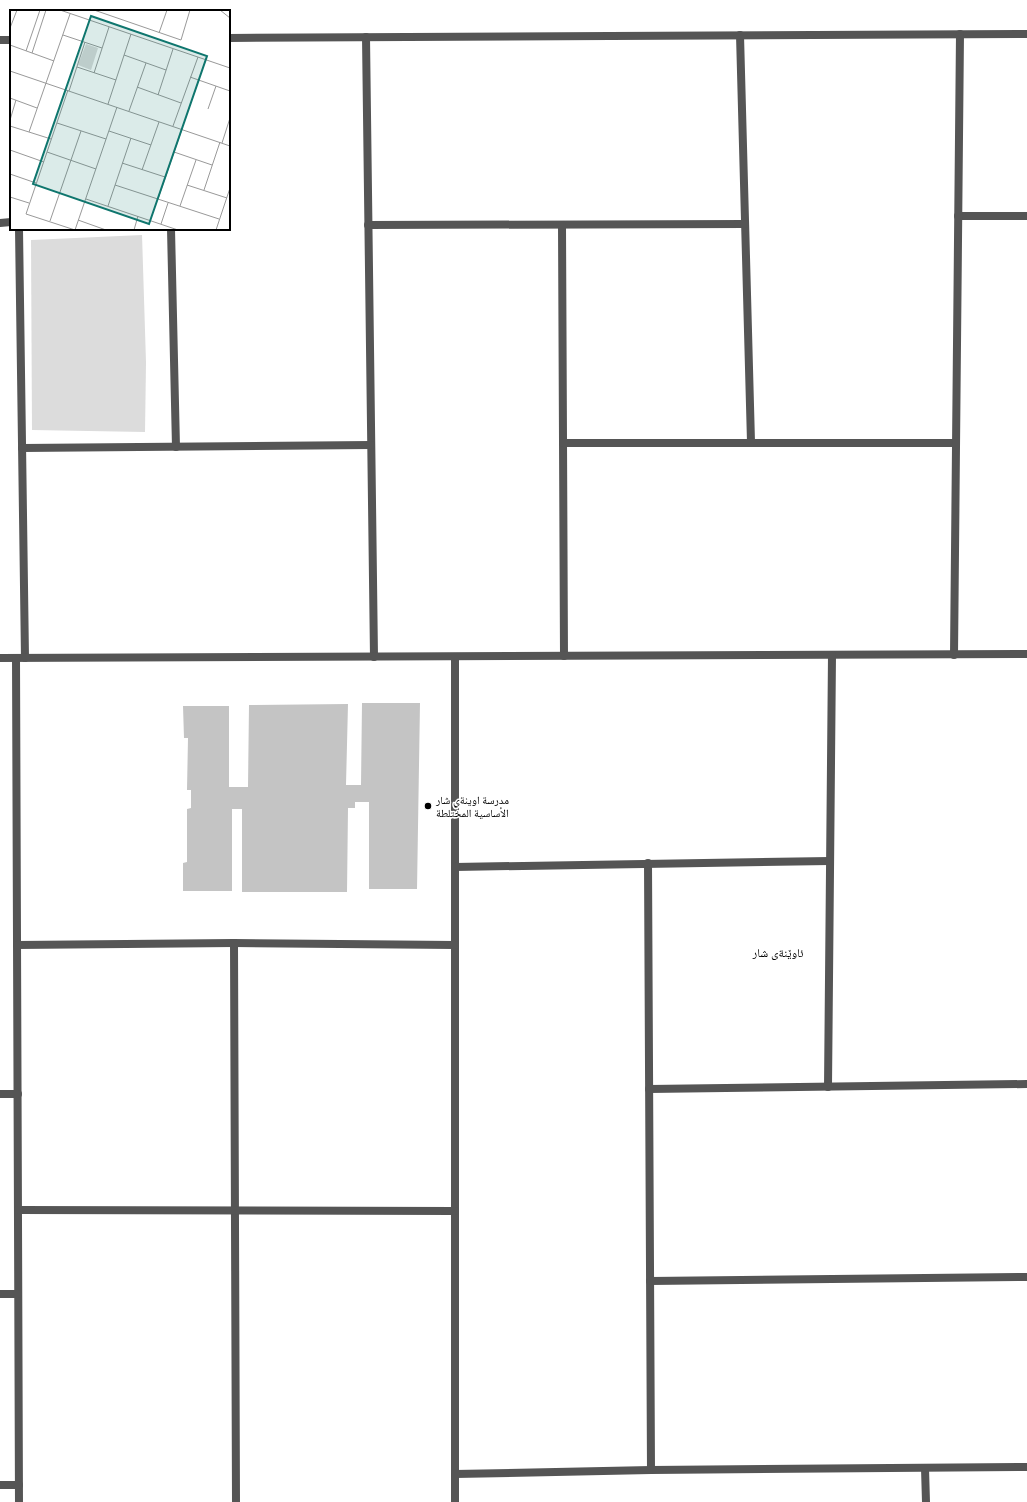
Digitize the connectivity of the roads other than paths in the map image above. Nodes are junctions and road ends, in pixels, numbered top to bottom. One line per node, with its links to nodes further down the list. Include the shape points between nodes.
1 (960, 34): 2 (street); 3 (street); 6 (street)
2 (1027, 34)
3 (740, 35): 5 (street); 11 (street)
4 (230, 38): 5 (street)
5 (366, 38): 12 (street)
6 (958, 216): 7 (street); 17 (street)
7 (1027, 216)
8 (10, 222): 9 (street)
9 (0, 223)
10 (562, 224): 11 (street); 12 (street); 16 (street)
11 (745, 224): 15 (street)
12 (368, 225): 18 (street)
13 (19, 230): 20 (street)
14 (171, 230): 19 (street)
15 (751, 442): 16 (street); 17 (street)
16 (562, 443): 24 (street)
17 (956, 443): 23 (street)
18 (371, 445): 19 (street); 25 (street)
19 (176, 447): 20 (street)
20 (22, 448): 29 (street)
21 (1027, 654): 23 (street)
22 (832, 655): 23 (street); 24 (street); 30 (street)
23 (954, 655)
24 (564, 656): 26 (street)
25 (374, 657): 26 (street); 29 (street)
26 (455, 657): 32 (street)
27 (0, 658): 28 (street)
28 (16, 658): 29 (street); 34 (street)
29 (25, 658)
30 (830, 862): 31 (street); 37 (street)
31 (648, 863): 32 (street); 38 (street)
32 (455, 867): 35 (street)
33 (234, 944): 34 (street); 35 (street); 42 (street)
34 (17, 945): 40 (street)
35 (455, 945): 43 (street)
36 (1027, 1084): 37 (street)
37 (828, 1087): 38 (street)
38 (648, 1089): 45 (street)
39 (0, 1094): 40 (street)
40 (18, 1094): 41 (street)
41 (18, 1210): 42 (street); 47 (street)
42 (235, 1210): 43 (street); 55 (street)
43 (455, 1211): 51 (street)
44 (1027, 1277): 45 (street)
45 (650, 1281): 50 (street)
46 (0, 1294): 47 (street)
47 (18, 1294): 53 (street)
48 (1027, 1467): 49 (street)
49 (925, 1468): 50 (street); 57 (street)
50 (651, 1470): 51 (street)
51 (455, 1474): 56 (street)
52 (0, 1485): 53 (street)
53 (19, 1485): 54 (street)
54 (19, 1502)
55 (236, 1502)
56 (455, 1502)
57 (926, 1502)

